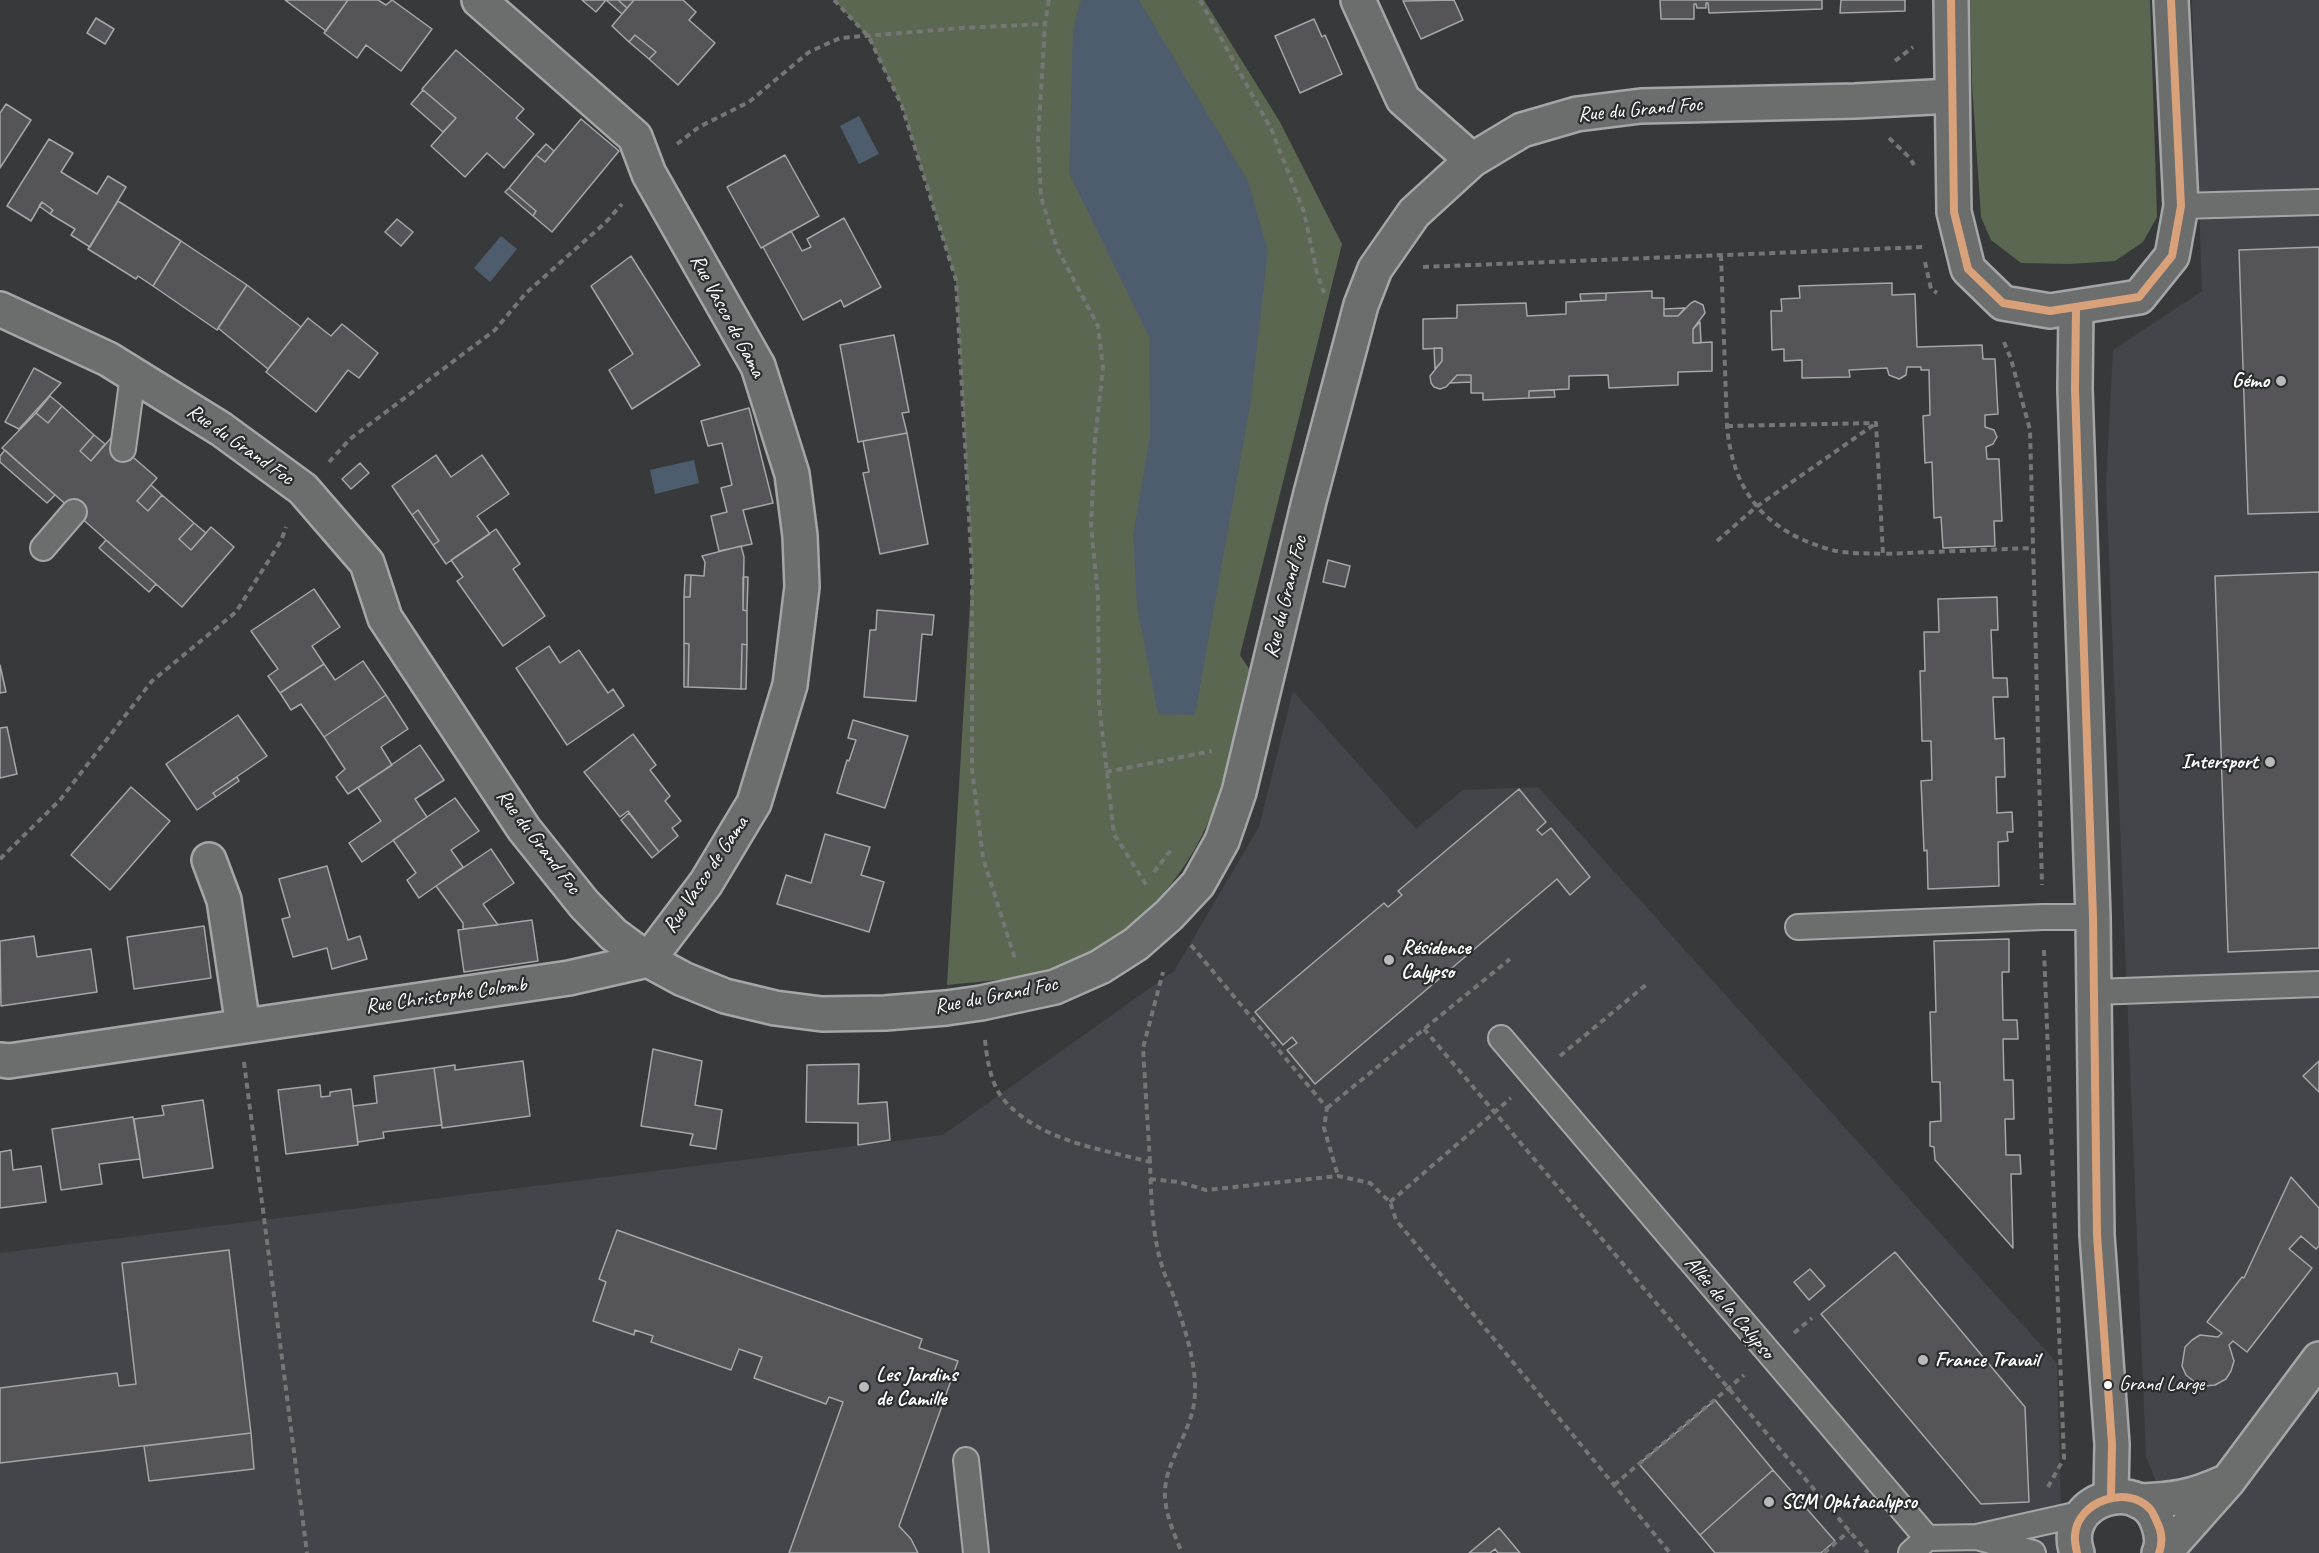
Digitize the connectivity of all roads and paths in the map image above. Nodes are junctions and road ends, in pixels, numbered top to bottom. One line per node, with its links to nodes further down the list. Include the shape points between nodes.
1 (479, 0): 16 (street, Rue Vasco de Gama, via 635,137)
2 (834, 0): 9 (path)
3 (1049, 0): 8 (path)
4 (1200, 0): 22 (path, via 1272,131 1304,212 1325,296)
5 (1358, 0): 14 (street, via 1403,99)
6 (1951, 0): 12 (street)
7 (2171, 0): 18 (street)
8 (1046, 24): 9 (path); 40 (path, via 1038,140 1041,197 1057,248 1098,326 1103,368 1091,526)
9 (869, 38): 16 (path, via 840,38 809,52 749,102 699,127 664,154); 51 (path, via 902,106 956,280 972,572 972,769 983,858)
10 (1914, 46): 11 (path)
11 (1889, 66)
12 (1952, 96): 13 (street, Rue du Grand Foc); 23 (street, via 1954,212 1968,269 2003,303 2050,311)
13 (1855, 101): 14 (street, Rue du Grand Foc, via 1641,106 1577,114 1522,130); 15 (path, via 1857,132 1892,139)
14 (1472, 160): 20 (street, Rue du Grand Foc, via 1414,213)
15 (1916, 168)
16 (649, 174): 30 (path, via 606,222 526,293 495,330 350,439); 53 (street, Rue Vasco de Gama, via 758,366 792,474 802,587 790,685 754,803 706,883)
17 (2319, 202): 18 (lane)
18 (2181, 206): 23 (street, via 2172,256 2139,297)
19 (1721, 255): 20 (path); 21 (path, via 1926,247 1925,268 1931,289); 28 (path)
20 (1375, 269): 22 (street, Rue du Grand Foc)
21 (1941, 295)
22 (1360, 305): 46 (street, Rue du Grand Foc, via 1239,792 1222,841 1198,884)
23 (2076, 308): 48 (street, via 2075,389)
24 (0, 309): 26 (street, Rue du Grand Foc, via 108,359)
25 (2000, 333): 35 (path, via 2030,430)
26 (133, 375): 29 (lane); 30 (street, Rue du Grand Foc, via 221,429)
27 (1876, 423): 28 (path); 31 (path); 36 (path)
28 (1728, 426): 31 (path, via 1739,478)
29 (123, 449)
30 (303, 489): 42 (path, via 281,541 236,612 152,681 60,800); 53 (street, Rue du Grand Foc, via 367,563 385,618 524,829 584,904)
31 (1756, 507): 33 (path); 36 (path, via 1786,532 1833,550)
32 (74, 512): 34 (lane)
33 (1717, 541)
34 (43, 548)
35 (2032, 548): 36 (path); 47 (path)
36 (1883, 554)
37 (1215, 740): 38 (path)
38 (1213, 751): 39 (path); 40 (path)
39 (1210, 761)
40 (1106, 772): 44 (path, via 1114,834)
41 (1176, 844): 44 (path)
42 (0, 859)
43 (209, 860): 58 (street, via 224,900)
44 (1145, 884): 45 (path); 46 (path)
45 (1137, 890)
46 (1169, 915): 53 (street, Rue du Grand Foc, via 1136,944 1100,967 1055,987 981,1003 885,1013 822,1014 775,1008 725,996); 63 (path)
47 (2043, 917): 48 (lane); 49 (lane); 77 (path, via 2064,1458)
48 (2093, 917): 57 (street)
49 (1798, 927)
50 (1025, 956): 51 (path)
51 (1015, 959): 54 (path)
52 (1510, 959): 59 (path)
53 (648, 960): 58 (street, Rue Christophe Colomb, via 568,978)
54 (1003, 961)
55 (1163, 971): 64 (path, via 1143,1047)
56 (2319, 984): 57 (lane)
57 (2094, 992): 76 (street, via 2097,1234 2112,1444)
58 (243, 1026): 62 (street, Rue Christophe Colomb); 81 (path)
59 (1424, 1029): 63 (path); 70 (path)
60 (1501, 1038): 68 (lane, Allée de la Calypso)
61 (987, 1056): 64 (path, via 1004,1100 1023,1118 1068,1140)
62 (0, 1060)
63 (1328, 1108): 65 (path, via 1324,1128)
64 (1150, 1162): 66 (path)
65 (1338, 1176): 66 (path, via 1206,1190); 75 (path, via 1371,1183 1390,1202 1396,1220)
66 (1150, 1179): 83 (path, via 1157,1244 1188,1345 1195,1393 1190,1423 1165,1488 1170,1519)
67 (1812, 1318): 68 (path)
68 (1769, 1354): 70 (path); 80 (lane, Allée de la Calypso)
69 (2319, 1359): 72 (street)
70 (1727, 1389): 75 (path); 78 (path)
71 (2319, 1391): 72 (street)
72 (2286, 1406): 74 (street)
73 (966, 1460): 82 (lane)
74 (2228, 1481): 76 (street, via 2197,1495); 89 (street)
75 (1614, 1485): 84 (path)
76 (2111, 1503): 77 (lane, Allée de la Calypso); 88 (street, via 2078,1523); 89 (street, via 2150,1509 2162,1534)
77 (2027, 1525): 79 (lane, Allée de la Calypso)
78 (1849, 1531): 85 (path); 86 (path)
79 (1977, 1538): 80 (lane, Allée de la Calypso); 87 (lane, Allée de la Calypso)
80 (1919, 1546)
81 (307, 1553)
82 (976, 1553)
83 (1182, 1553)
84 (1670, 1553)
85 (1824, 1553)
86 (1868, 1553)
87 (2033, 1553)
88 (2077, 1553)
89 (2162, 1553)

